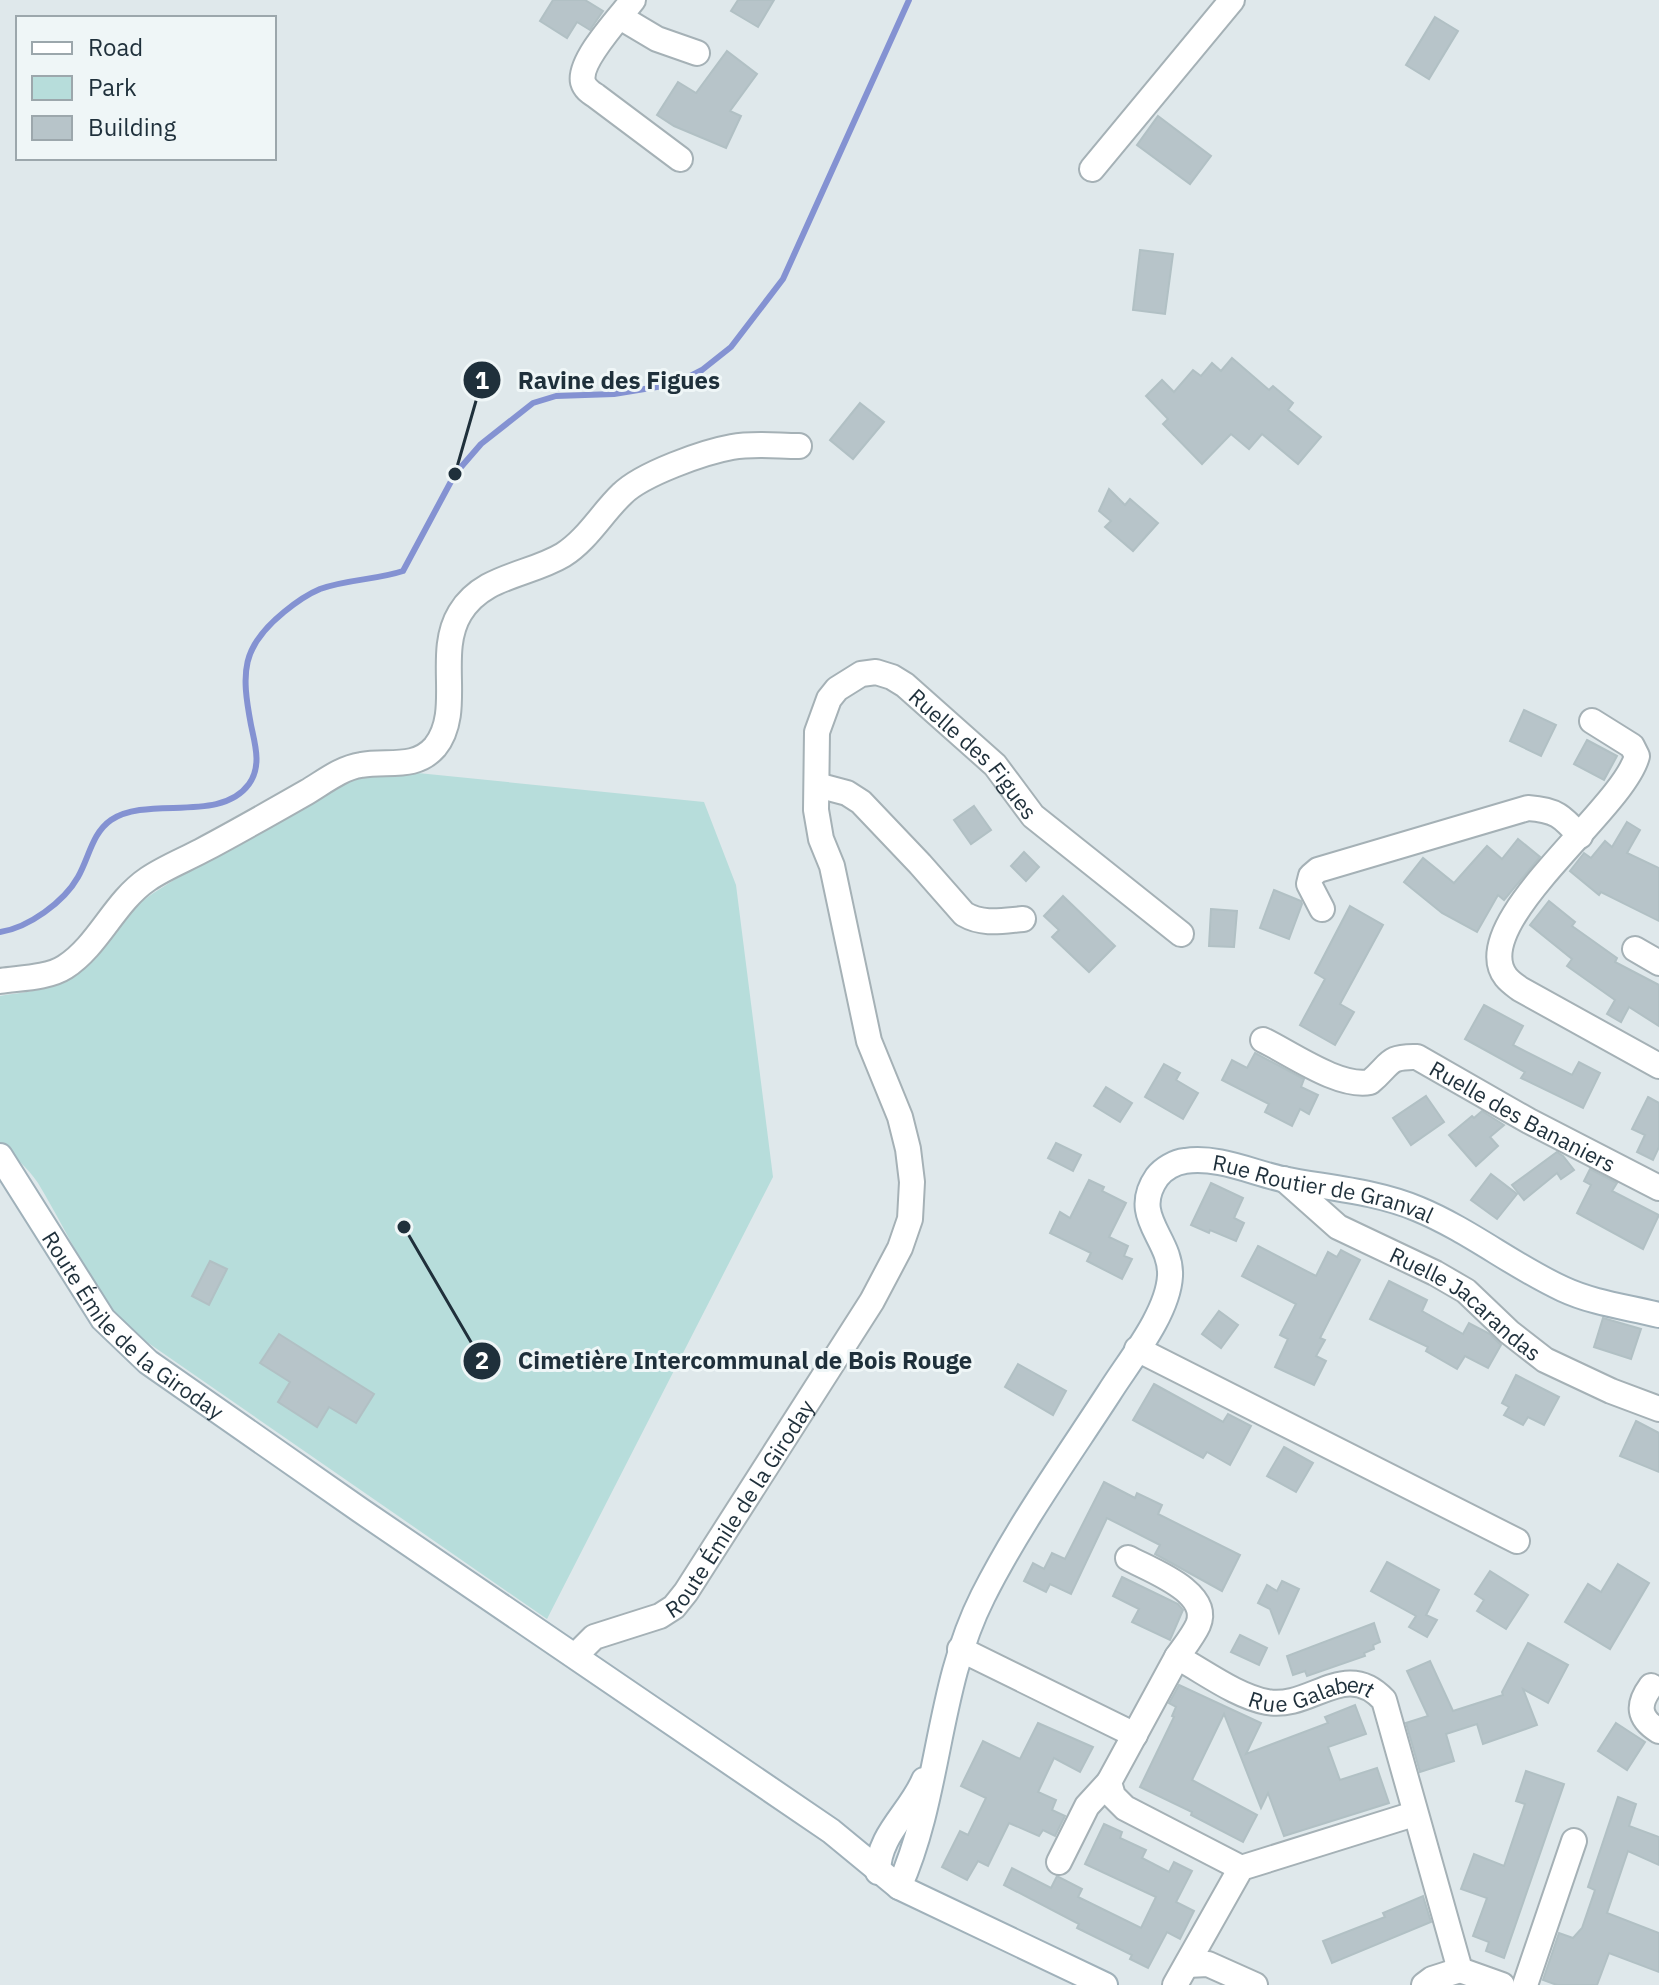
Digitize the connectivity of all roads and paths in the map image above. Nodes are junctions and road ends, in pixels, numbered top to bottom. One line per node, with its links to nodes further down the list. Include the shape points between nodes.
1 (1232, 0): 5 (street)
2 (627, 9): 3 (street, via 657,39); 4 (street, via 587,61 582,79 586,88)
3 (697, 53)
4 (680, 159)
5 (1092, 169)
6 (799, 446): 15 (street, via 735,446 698,455 625,490 566,553 487,584 466,605 451,632 444,732 420,759 360,765 337,774 149,878 65,967)
7 (1592, 721): 9 (street, via 1632,746 1637,756 1635,766)
8 (817, 785): 11 (street, via 861,802 964,914 990,923); 12 (street, Ruelle des Figues, via 817,732 829,699 861,674 892,677 995,765 1033,816); 27 (street, Route Émile de la Giroday, via 818,824 832,866 859,1003 908,1149 910,1219 872,1301 686,1592 660,1616 594,1637)
9 (1580, 836): 10 (street, via 1564,818 1528,808 1318,870 1309,884); 17 (street, via 1511,918 1499,956 1504,975)
10 (1322, 909)
11 (1023, 919)
12 (1181, 934)
13 (1635, 949): 14 (street)
14 (1659, 963)
15 (0, 981)
16 (1263, 1040): 20 (street, Ruelle des Bananiers, via 1335,1077 1361,1084 1397,1056 1417,1057)
17 (1659, 1066)
18 (0, 1156): 27 (street, Route Émile de la Giroday, via 103,1319 148,1362)
19 (1284, 1179): 21 (street, Rue Routier de Granval, via 1415,1207 1563,1289); 22 (street, Rue Routier de Granval, via 1213,1162 1183,1161 1162,1170 1147,1204 1170,1275 1163,1302); 23 (street, Ruelle Jacarandas, via 1338,1227 1466,1291 1545,1360)
20 (1659, 1188)
21 (1659, 1315)
22 (1137, 1349): 24 (street); 26 (street, Rue Routier de Granval, via 1007,1553)
23 (1659, 1409)
24 (1517, 1541)
25 (1128, 1558): 28 (street, via 1184,1589 1198,1603 1198,1624)
26 (960, 1649): 31 (street); 32 (street, Rue Routier de Granval)
27 (576, 1655): 35 (street, Route Émile de la Giroday)
28 (1177, 1657): 31 (street); 34 (street, Rue Galabert, via 1270,1703 1292,1702 1342,1683 1376,1692 1384,1700)
29 (1651, 1686): 30 (street, via 1640,1711)
30 (1659, 1731)
31 (1135, 1735): 33 (street)
32 (937, 1748): 36 (street, Rue Routier de Granval, via 918,1792); 41 (street, Rue Routier de Granval, via 922,1829)
33 (1109, 1782): 38 (street, via 1087,1806); 39 (street, via 1125,1808)
34 (1414, 1814): 39 (street); 42 (street)
35 (831, 1831): 36 (street, via 862,1841); 40 (street, Route Émile de la Giroday)
36 (890, 1831): 40 (street, Rue Routier de Granval, via 878,1856)
37 (1574, 1841): 48 (street)
38 (1059, 1862)
39 (1241, 1868): 43 (street)
40 (878, 1872): 41 (street, Route Émile de la Giroday)
41 (899, 1887): 44 (street, Route Émile de la Giroday)
42 (1460, 1970): 46 (street); 47 (street)
43 (1181, 1975): 45 (street, via 1208,1964)
44 (1105, 1985)
45 (1255, 1985)
46 (1424, 1985)
47 (1502, 1985)
48 (1525, 1985)

